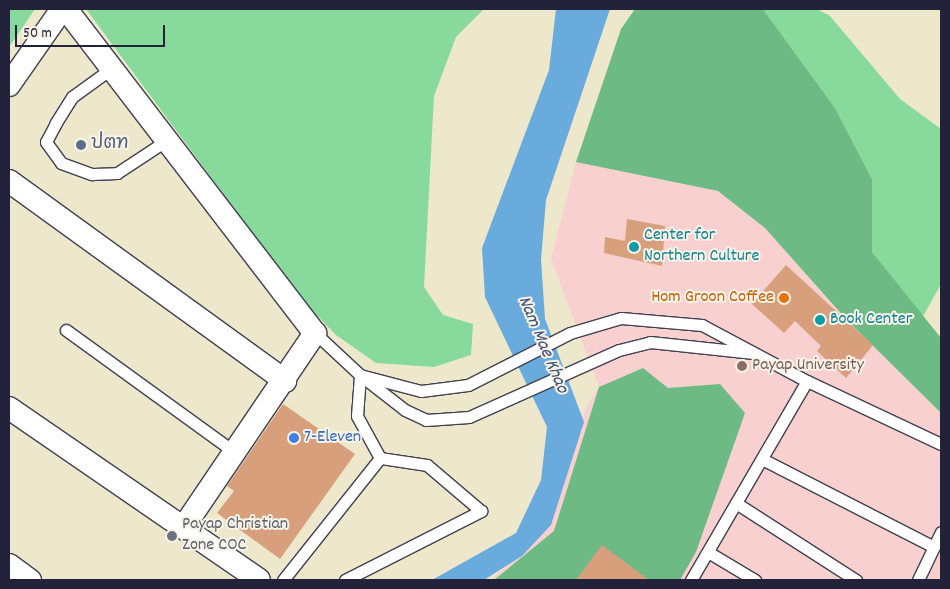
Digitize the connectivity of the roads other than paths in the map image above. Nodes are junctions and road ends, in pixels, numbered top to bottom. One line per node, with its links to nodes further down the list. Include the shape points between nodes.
1 (62, 9): 4 (street)
2 (66, 9): 3 (street)
3 (112, 68): 5 (street); 5 (lane, via 72,97 46,142 61,163 92,174 117,173)
4 (9, 85)
5 (166, 140): 8 (street)
6 (9, 181): 11 (street)
7 (66, 330): 15 (lane)
8 (315, 333): 10 (lane); 11 (street)
9 (765, 355): 10 (lane, via 702,325 621,318 570,333 468,385 421,391); 10 (lane, via 650,342 469,417 426,420 405,410); 12 (lane)
10 (360, 375): 16 (lane, via 357,416)
11 (285, 381): 15 (street)
12 (807, 381): 14 (lane); 17 (lane)
13 (9, 408): 19 (street)
14 (941, 444)
15 (232, 450): 19 (street)
16 (380, 458): 26 (lane); 27 (lane, via 427,465 480,511)
17 (762, 459): 18 (lane); 21 (lane)
18 (736, 502): 22 (lane); 30 (lane)
19 (185, 525): 25 (street)
20 (941, 532): 21 (lane)
21 (934, 548): 31 (lane)
22 (708, 552): 28 (lane); 29 (lane)
23 (9, 565): 24 (street)
24 (30, 580)
25 (259, 580)
26 (283, 580)
27 (345, 580)
28 (691, 580)
29 (755, 580)
30 (856, 580)
31 (918, 580)

